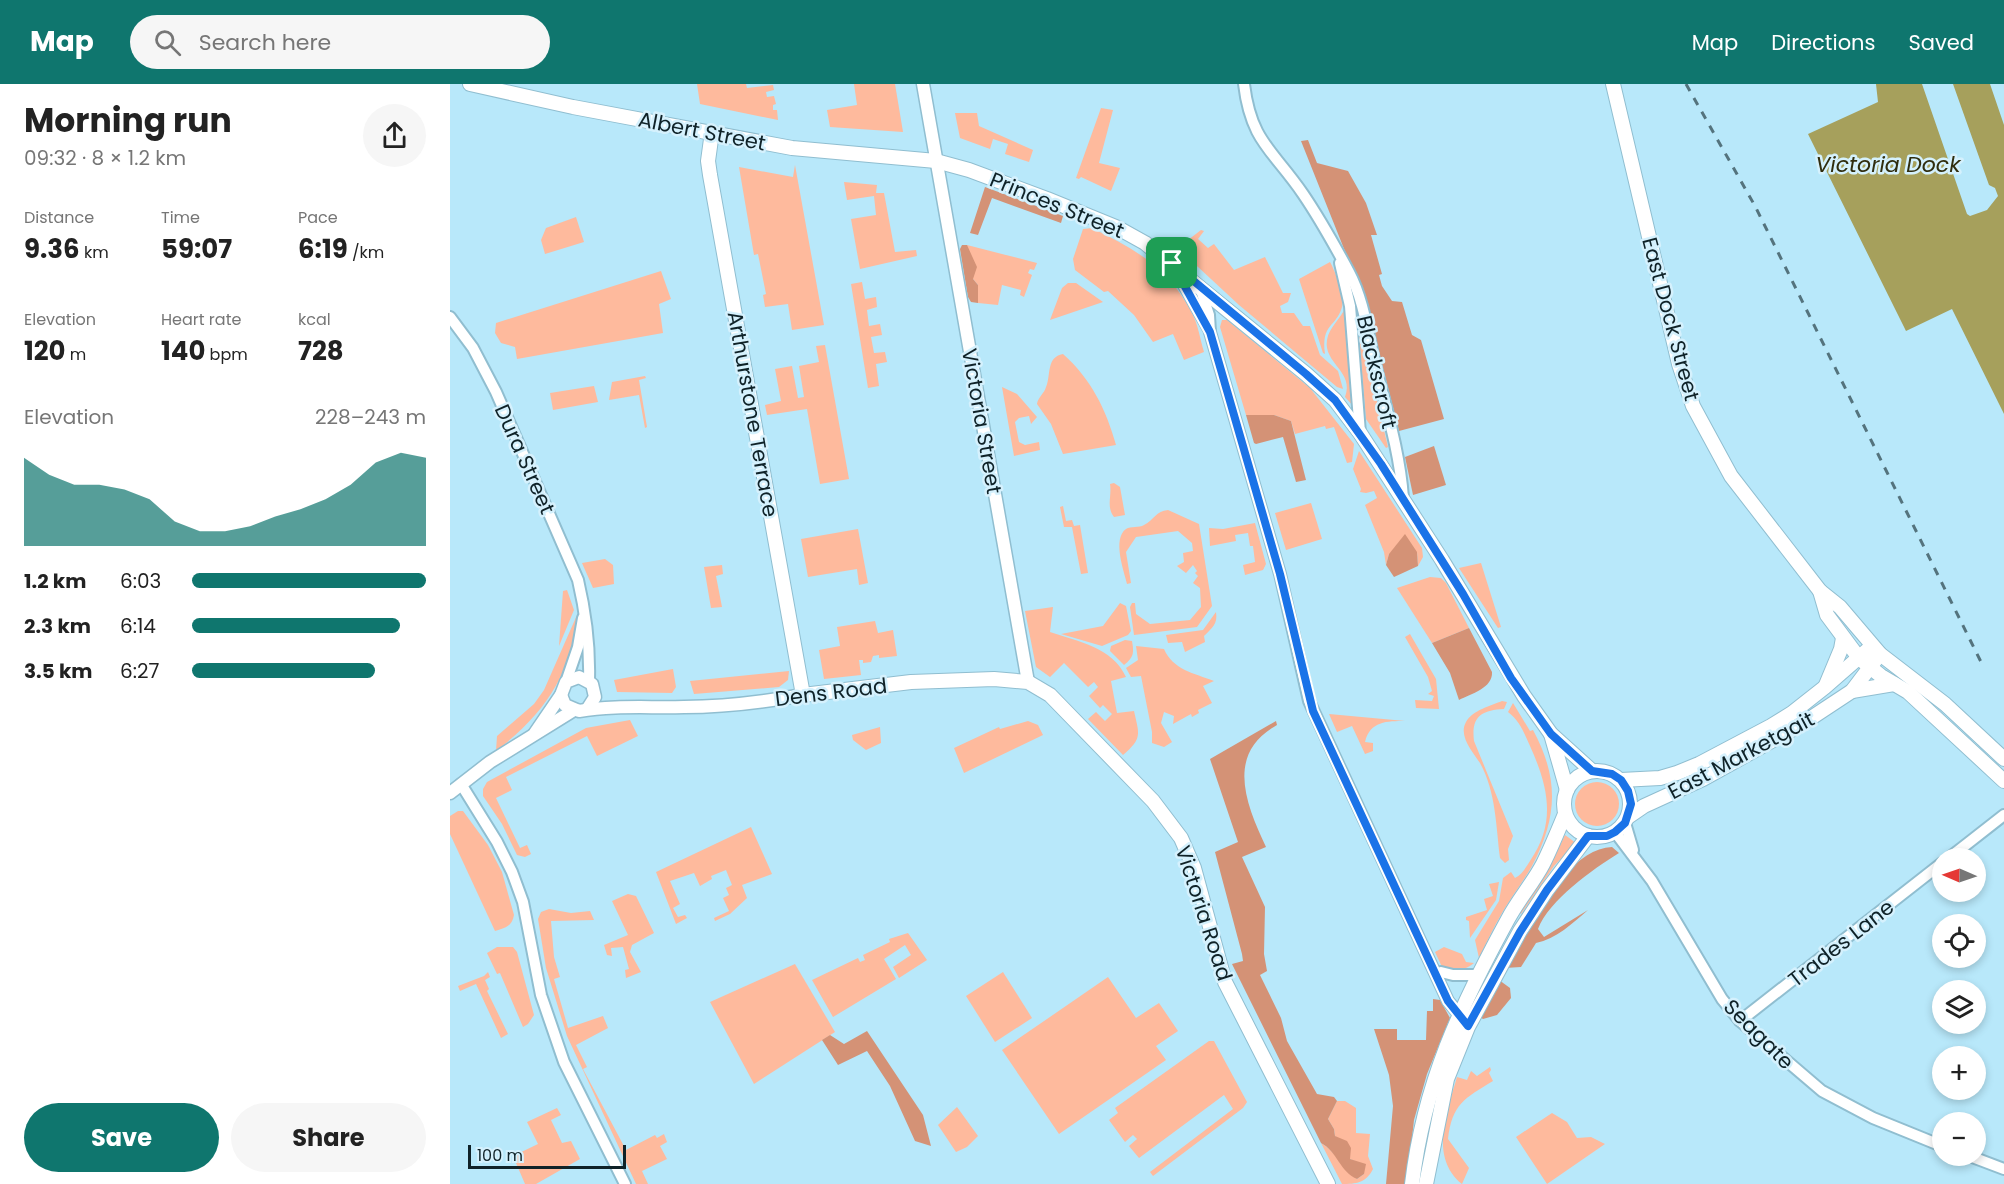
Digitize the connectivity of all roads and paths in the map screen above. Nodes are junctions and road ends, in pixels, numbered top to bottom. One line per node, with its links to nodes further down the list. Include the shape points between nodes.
1 (470, 84): 5 (main road, Albert Street)
2 (923, 84): 6 (main road, Victoria Street)
3 (1244, 84): 7 (street, Blackscroft, via 1252,124 1266,149 1301,191)
4 (1613, 84): 14 (main road, East Dock Street, via 1667,320 1694,406 1731,476)
5 (712, 132): 6 (main road, Albert Street, via 808,150); 27 (main road, Arthurstone Terrace, via 710,175)
6 (936, 161): 8 (main road, Princes Street, via 1109,224); 21 (main road, Victoria Street)
7 (1337, 251): 12 (street, Blackscroft, via 1350,306); 13 (street, Blackscroft, via 1351,276 1364,315)
8 (1172, 263): 9 (main road, Princes Street); 11 (street, Princes Street)
9 (1198, 284): 11 (street, Princes Street, via 1209,315); 12 (main road, via 1335,400)
10 (450, 317): 15 (street, Dura Street, via 473,348 496,392 568,556)
11 (1210, 332): 46 (street, Princes Street, via 1280,574 1313,711)
12 (1360, 433): 13 (main road, Blackscroft)
13 (1403, 498): 31 (main road, Blackscroft, via 1511,678)
14 (1820, 591): 16 (main road, East Dock Street, via 1827,615); 17 (main road, East Dock Street)
15 (585, 609): 19 (street, Dura Street, via 590,649); 20 (street, Dura Street)
16 (1843, 638): 18 (main road, East Dock Street); 23 (main road, East Marketgait)
17 (1876, 650): 18 (main road, East Marketgait); 33 (main road, East Dock Street, via 1945,704)
18 (1864, 663): 22 (main road, East Dock Street); 23 (main road, East Marketgait); 24 (main road, East Marketgait)
19 (588, 680): 20 (main road, via 579,676); 25 (main road)
20 (566, 682): 26 (main road, Dens Road)
21 (1028, 682): 27 (main road, Dens Road, via 911,682); 56 (main road, Victoria Road, via 1050,695 1176,830 1194,868 1225,982)
22 (1894, 684): 24 (main road, East Marketgait); 36 (main road, East Dock Street, via 1928,709)
23 (1825, 687): 35 (main road, East Marketgait, via 1778,722 1699,764 1660,778)
24 (1852, 691): 42 (main road, East Marketgait, via 1781,737 1644,806)
25 (595, 693): 28 (main road, Dens Road); 29 (main road)
26 (561, 695): 30 (main road, via 565,705); 32 (main road, Dens Road)
27 (803, 695): 28 (main road, Dens Road, via 724,705)
28 (634, 706): 29 (main road, Dens Road)
29 (588, 708): 30 (main road, Dens Road)
30 (574, 710): 32 (main road, Dens Road)
31 (1551, 734): 34 (main road, Blackscroft); 38 (main road, Blackscroft)
32 (530, 739): 37 (main road, Dens Road)
33 (2004, 759)
34 (1592, 771): 35 (main road, via 1612,774); 38 (main road, via 1573,781)
35 (1621, 780): 42 (main road, via 1631,804)
36 (2004, 781)
37 (461, 784): 39 (main road, Dens Road); 55 (street, via 512,872 523,902 541,995 564,1062)
38 (1567, 790): 40 (main road)
39 (450, 793)
40 (1565, 814): 43 (main road, via 1578,832); 48 (main road, via 1542,865)
41 (2004, 815): 44 (street)
42 (1623, 824): 43 (main road, via 1607,836); 50 (street, Seagate, via 1635,856 1722,999)
43 (1588, 836): 51 (main road, via 1520,932)
44 (1962, 848)
45 (1932, 871): 50 (street, Trades Lane)
46 (1428, 955): 47 (street); 49 (street, via 1448,1001)
47 (1441, 972): 48 (street); 49 (street)
48 (1478, 975): 49 (main road)
49 (1458, 1011): 51 (street); 57 (main road, via 1420,1128)
50 (1740, 1021): 52 (street, Seagate, via 1822,1091 1878,1121)
51 (1468, 1026): 58 (main road, via 1447,1079)
52 (1932, 1142)
53 (1986, 1162): 54 (street)
54 (2004, 1168)
55 (625, 1184)
56 (1328, 1184)
57 (1412, 1184)
58 (1426, 1184)

